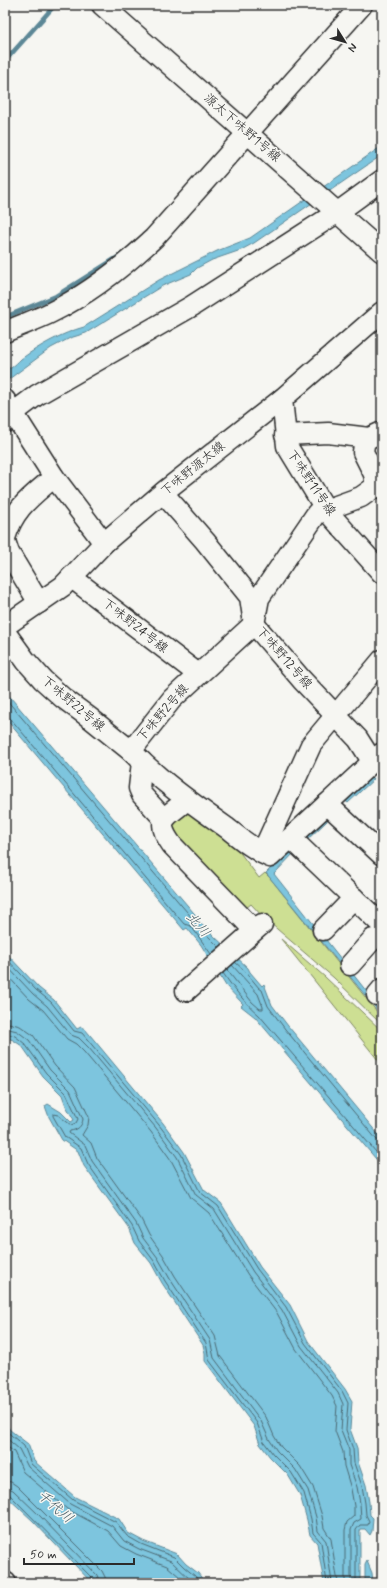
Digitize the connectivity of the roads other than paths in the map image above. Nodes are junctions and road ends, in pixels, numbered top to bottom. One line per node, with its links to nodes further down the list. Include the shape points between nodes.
1 (102, 5): 3 (street, 源太下味野1号線)
2 (362, 5): 3 (street)
3 (247, 134): 5 (street, 源太下味野1号線); 8 (street, via 132,260 93,288 50,313)
4 (382, 180): 5 (street)
5 (333, 207): 6 (street, 源太下味野1号線); 10 (street, via 192,306)
6 (382, 252)
7 (382, 312): 9 (street, 下味野源太線)
8 (5, 332)
9 (282, 399): 11 (street, 下味野11号線); 15 (street, 下味野源太線)
10 (8, 412): 13 (street)
11 (285, 435): 12 (street); 16 (street, 下味野11号線, via 287,446)
12 (374, 435): 14 (street, via 363,452)
13 (54, 478): 17 (street, via 16,512 9,524); 18 (street)
14 (379, 485): 16 (street, via 361,497)
15 (164, 493): 18 (street, 下味野源太線); 22 (street, 下味野12号線, via 250,597)
16 (326, 510): 19 (street, 下味野11号線); 22 (street, via 317,513 259,598)
17 (5, 540): 21 (street, via 9,553)
18 (104, 543): 20 (street, 下味野源太線)
19 (382, 573)
20 (71, 577): 21 (street, 下味野源太線); 26 (street, 下味野24号線)
21 (39, 603): 23 (street, 下味野源太線)
22 (254, 624): 26 (street, 下味野2号線); 27 (street, 下味野12号線)
23 (5, 626)
24 (5, 632): 28 (street, 下味野22号線, via 43,680)
25 (382, 660): 27 (street)
26 (198, 674): 28 (street, 下味野2号線, via 172,699)
27 (335, 716): 29 (street, 下味野12号線); 34 (street, via 310,745)
28 (136, 757): 30 (street, 下味野2号線); 32 (street, via 142,795)
29 (377, 757): 31 (street)
30 (187, 800): 32 (street); 34 (street, 下味野2号線)
31 (327, 804): 33 (street); 35 (street)
32 (164, 820): 40 (street, via 164,835 252,932)
33 (291, 838): 34 (street, via 270,857); 36 (street)
34 (262, 853)
35 (382, 855)
36 (354, 898): 37 (street); 38 (street)
37 (323, 930)
38 (380, 935): 39 (street)
39 (350, 965)
40 (186, 991)

